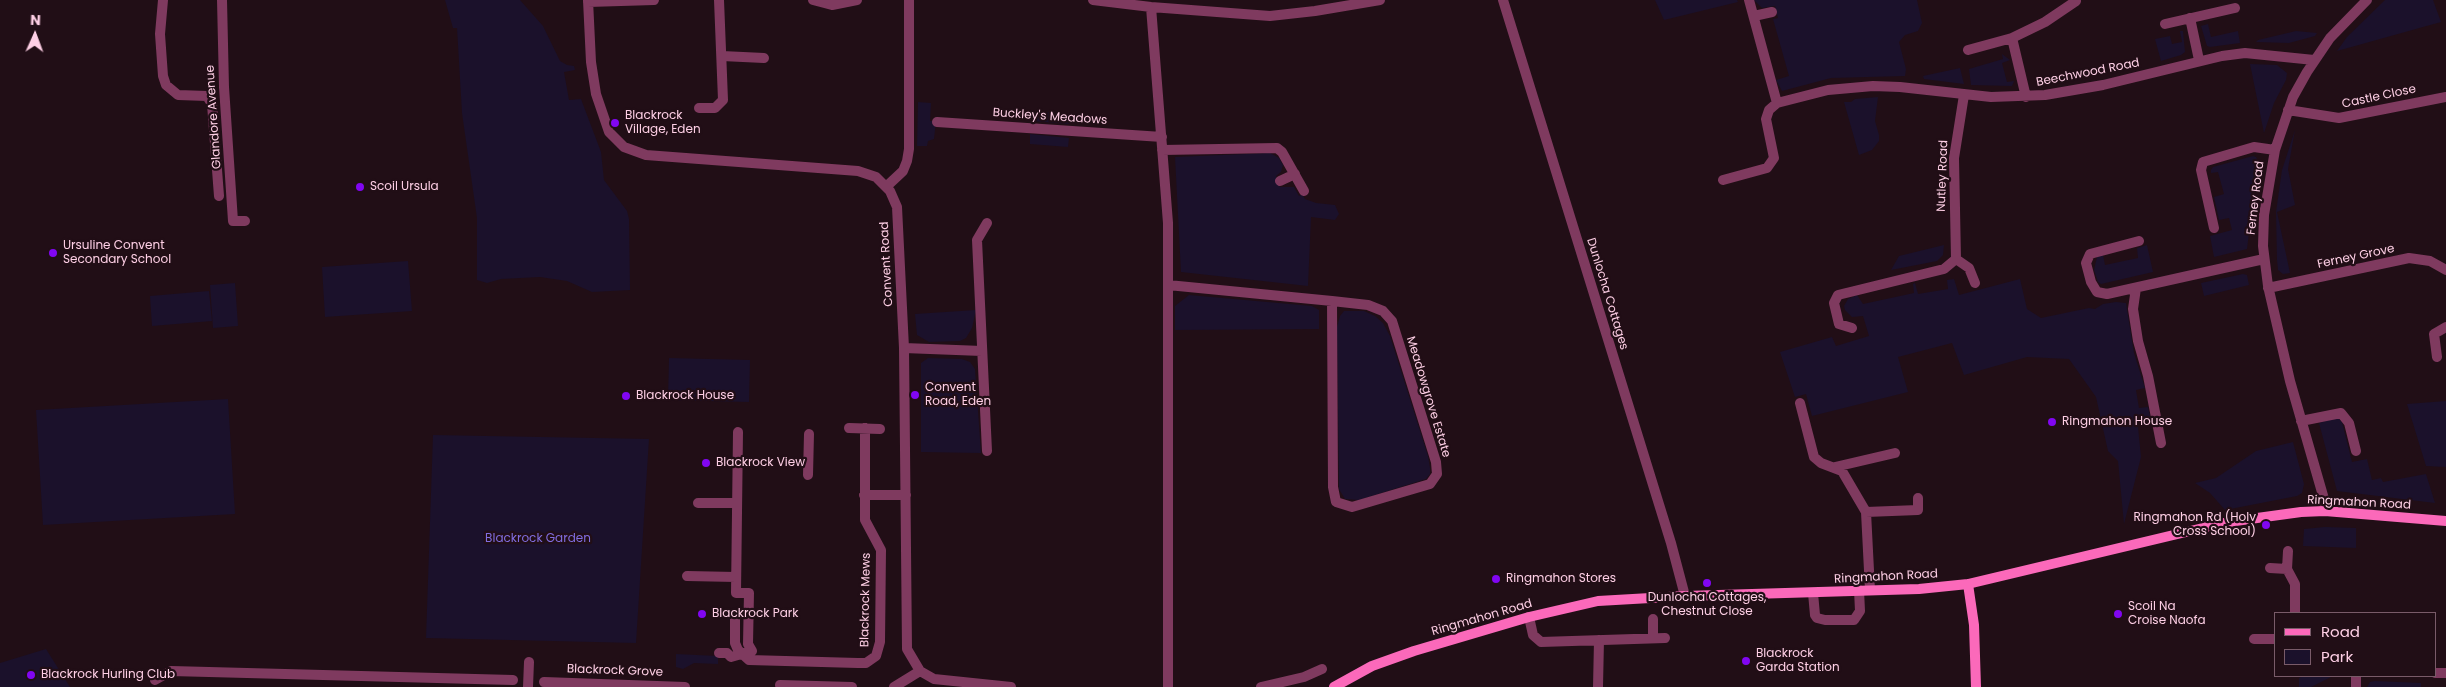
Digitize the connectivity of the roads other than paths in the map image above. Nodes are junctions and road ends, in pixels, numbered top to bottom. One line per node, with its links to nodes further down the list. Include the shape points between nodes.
1 (163, 0): 42 (street, via 160,34 163,76 166,85 178,95 207,96 212,104)
2 (222, 0): 43 (street, Glandore Avenue, via 233,221)
3 (654, 0): 13 (street)
4 (719, 0): 23 (street)
5 (814, 0): 6 (street, via 832,5)
6 (857, 0)
7 (909, 0): 40 (street, via 908,162)
8 (1092, 0): 15 (street)
9 (1380, 0): 15 (street, via 1270,16)
10 (1503, 0): 90 (street, Dunlocha Cottages)
11 (1749, 0): 18 (street)
12 (2367, 0): 26 (street, Ferney Road, via 2330,38)
13 (588, 1): 40 (street, via 596,94 609,132 624,147 646,155 844,169 871,174)
14 (2076, 1): 21 (street, via 2045,22)
15 (1151, 7): 34 (street)
16 (2235, 8): 19 (street)
17 (1772, 12): 18 (street)
18 (1754, 16): 30 (street)
19 (2190, 18): 20 (street); 25 (street)
20 (2165, 24)
21 (2012, 38): 22 (street); 28 (street)
22 (1968, 50)
23 (722, 56): 24 (street); 31 (street, via 722,103 715,108)
24 (764, 58)
25 (2199, 60): 26 (street, Beechwood Road, via 2245,53); 28 (street, Beechwood Road, via 2103,85)
26 (2314, 60): 32 (street, Ferney Road)
27 (1964, 95): 28 (street, Beechwood Road); 30 (street, Beechwood Road, via 1873,86 1828,90); 47 (street, Nutley Road, via 1954,158)
28 (2026, 96)
29 (2446, 97): 32 (street, Castle Close, via 2339,118)
30 (1777, 103): 38 (street, via 1769,110 1766,119 1773,162 1767,168)
31 (699, 108)
32 (2288, 110): 36 (street, Ferney Road)
33 (937, 122): 34 (street, Buckley's Meadows)
34 (1162, 137): 35 (street)
35 (1162, 150): 37 (street, via 1272,147 1282,152); 51 (street, via 1167,206)
36 (2275, 150): 45 (street, via 2254,147 2203,162 2201,170); 48 (street, Ferney Road, via 2264,215)
37 (1295, 174): 39 (street); 41 (street)
38 (1724, 180)
39 (1280, 181)
40 (887, 186): 57 (street, Convent Road, via 897,206)
41 (1304, 192)
42 (219, 196)
43 (244, 221)
44 (987, 223): 58 (street, via 978,240)
45 (2214, 228)
46 (2139, 241): 52 (street, via 2093,251 2087,257 2093,288 2101,294)
47 (1956, 259): 50 (street, via 1969,268); 56 (street, via 1944,269 1838,295 1834,303 1839,324)
48 (2264, 259): 52 (street); 53 (street, Ferney Road)
49 (2446, 270): 53 (street, Ferney Grove, via 2430,260 2409,258)
50 (1976, 283)
51 (1168, 285): 54 (street, Meadowgrove Estate); 115 (street)
52 (2136, 288): 67 (street, via 2134,316)
53 (2268, 288): 61 (street, Ferney Road)
54 (1332, 301): 54 (street, Meadowgrove Estate, via 1368,305 1383,311 1392,321 1436,462 1437,474 1430,484 1352,507 1336,502 1333,487)
55 (2446, 327): 59 (street, via 2434,334)
56 (1852, 328)
57 (904, 348): 58 (street); 74 (street, Convent Road)
58 (982, 351): 68 (street)
59 (2437, 357)
60 (1800, 403): 71 (street, via 1814,457)
61 (2301, 421): 69 (street, via 2341,413 2349,423); 78 (street, Ferney Road)
62 (849, 428): 63 (street)
63 (864, 428): 64 (street); 73 (street, Blackrock Mews)
64 (880, 429)
65 (738, 432): 77 (street)
66 (808, 434): 72 (street)
67 (2161, 443)
68 (987, 451)
69 (2356, 451)
70 (1895, 453): 71 (street)
71 (1835, 467): 79 (street, via 1847,476)
72 (808, 475)
73 (864, 495): 74 (street); 101 (street, Blackrock Mews, via 865,520 881,550 880,642 876,656 866,663 858,663 756,661)
74 (906, 495): 104 (street, Convent Road, via 907,649)
75 (1918, 498): 79 (street, via 1918,510)
76 (698, 503): 77 (street)
77 (737, 503): 85 (street)
78 (2325, 511): 80 (street, Ringmahon Road); 86 (street, Ringmahon Road, via 2228,522)
79 (1866, 512): 88 (street)
80 (2446, 521)
81 (2288, 551): 83 (street)
82 (2270, 568): 83 (street)
83 (2287, 569): 91 (street, via 2296,584)
84 (686, 576): 85 (street)
85 (736, 577): 101 (street, via 736,593 749,593 748,644 752,651)
86 (1968, 584): 88 (street, Ringmahon Road); 119 (street, via 1974,625)
87 (1859, 590): 88 (street, Ringmahon Road); 89 (street, Ringmahon Road); 89 (street, via 1860,611 1854,620 1817,618)
88 (1870, 590)
89 (1813, 593): 90 (street, Ringmahon Road)
90 (1685, 596): 93 (street, Ringmahon Road, via 1598,601)
91 (2295, 612)
92 (735, 614): 101 (street, via 735,643)
93 (1528, 617): 99 (street, via 1533,635 1541,642); 117 (street, Ringmahon Road, via 1372,666)
94 (1653, 619): 95 (street)
95 (1653, 638): 96 (street); 99 (street)
96 (1666, 638)
97 (2254, 639): 98 (street)
98 (2274, 639)
99 (1599, 640): 118 (street)
100 (720, 653): 101 (street, via 731,657)
101 (742, 654)
102 (529, 662): 110 (street)
103 (1322, 669): 116 (street, via 1304,677)
104 (920, 671): 113 (street); 114 (street, via 934,679)
105 (155, 680): 107 (street, via 171,671)
106 (513, 680): 107 (street)
107 (382, 682)
108 (544, 682): 111 (street, Blackrock Grove)
109 (780, 685): 112 (street)
110 (528, 687)
111 (684, 687)
112 (852, 687)
113 (894, 687)
114 (1011, 687)
115 (1168, 687)
116 (1261, 687)
117 (1334, 687)
118 (1598, 687)
119 (1976, 687)

